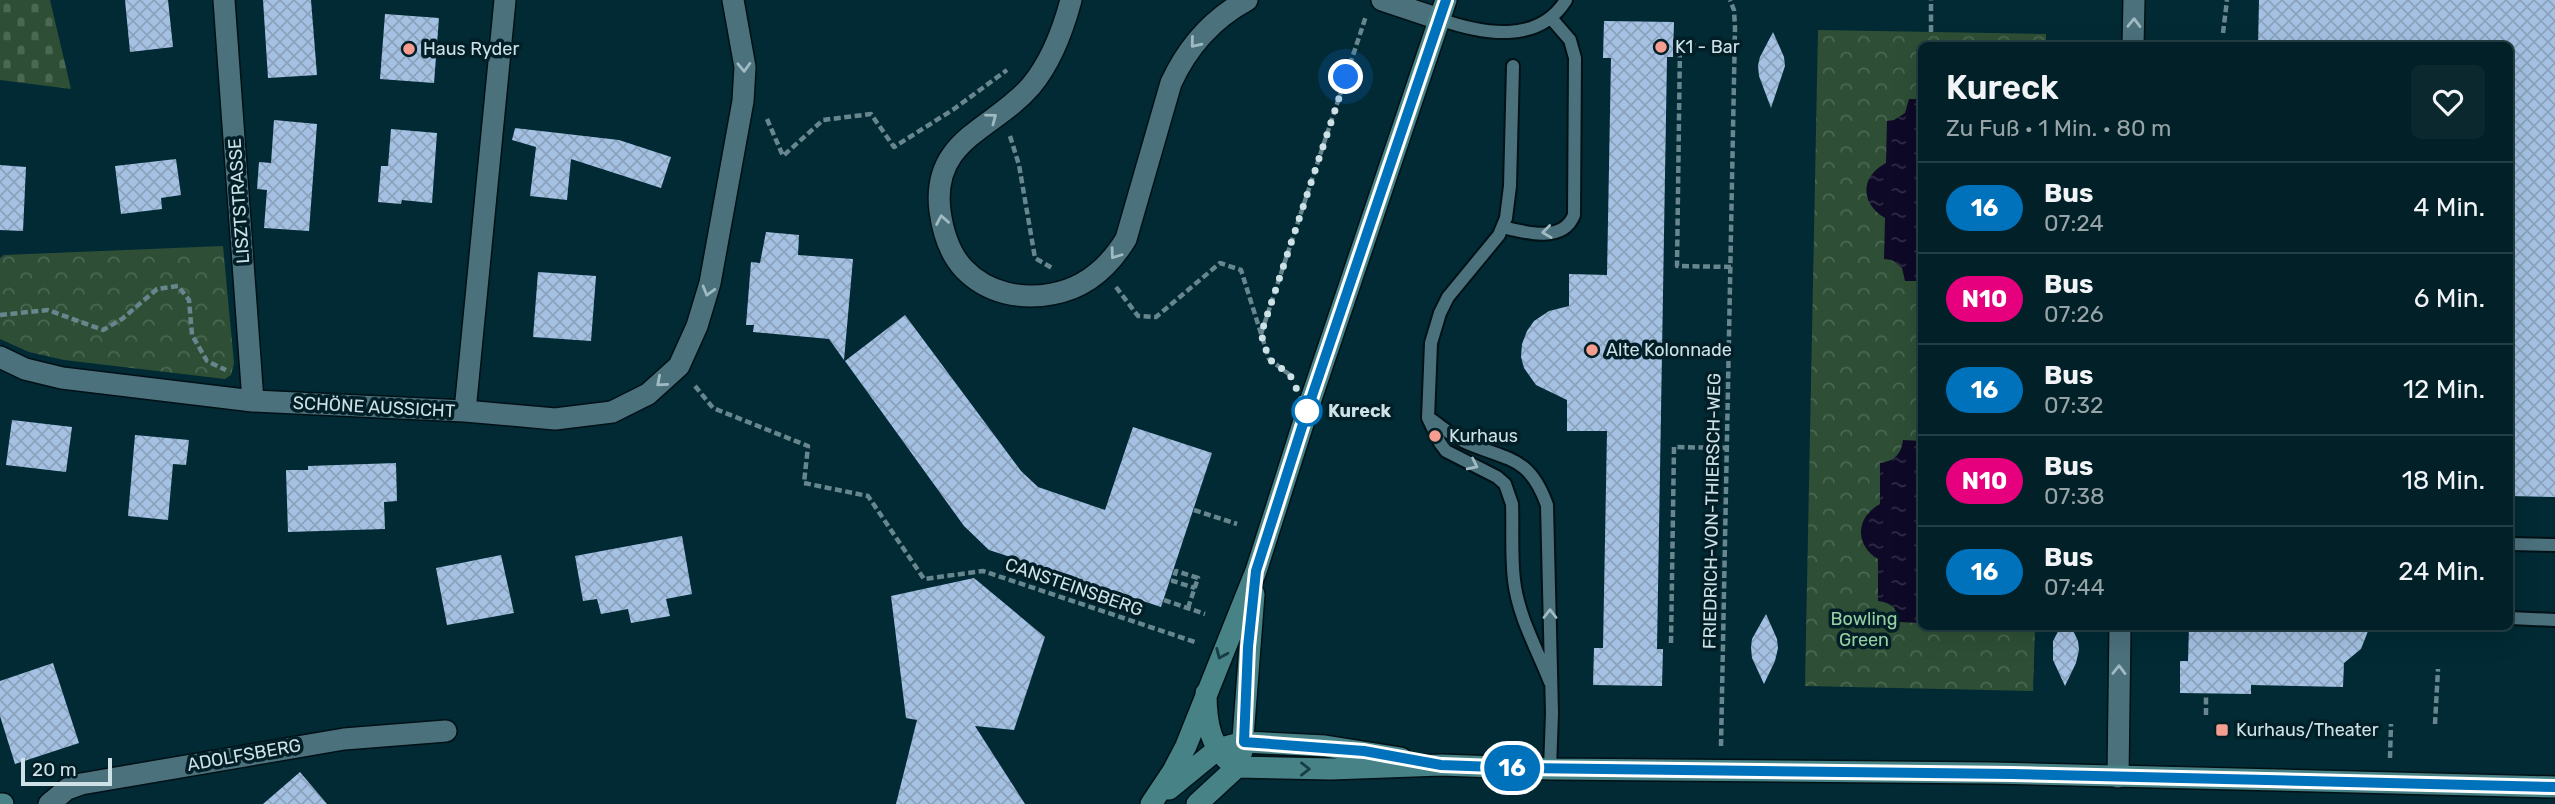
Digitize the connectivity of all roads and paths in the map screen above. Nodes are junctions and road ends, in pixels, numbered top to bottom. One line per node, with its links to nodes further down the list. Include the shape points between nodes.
1 (224, 0): 33 (street, LISZTSTRASSE)
2 (505, 0): 34 (street, SCHÖNE AUSSICHT)
3 (733, 0): 31 (street, one-way to 31, via 745,67 743,101 710,283)
4 (1071, 0): 20 (street, via 1043,69)
5 (1247, 0): 25 (street, one-way to 25, via 1209,26 1181,62 1171,82 1126,239)
6 (1566, 0): 13 (lane)
7 (1730, 0): 17 (path, FRIEDRICH-VON-THIERSCH-WEG)
8 (1931, 0): 14 (path)
9 (2134, 0): 16 (street, one-way to 9)
10 (2228, 0): 15 (path)
11 (1375, 6): 12 (street); 27 (path)
12 (1443, 9): 13 (lane, via 1466,28 1503,33 1535,27); 41 (main road)
13 (1551, 18): 22 (lane, one-way to 22, via 1570,40 1575,58 1576,205 1571,223 1555,232)
14 (1931, 32)
15 (2222, 33)
16 (2133, 42)
17 (1735, 46): 24 (path, FRIEDRICH-VON-THIERSCH-WEG); 24 (path, via 1680,45 1679,73 1677,266)
18 (1016, 63): 21 (path, via 894,147 871,114 823,120 783,156)
19 (1513, 66): 22 (lane, via 1510,186)
20 (1002, 111): 23 (path, via 1019,165); 25 (street, one-way to 20, via 1067,290 1022,297 978,281 955,257 942,226 939,203 945,166 966,138)
21 (766, 118)
22 (1503, 227): 35 (lane, via 1440,313 1431,343)
23 (1035, 258)
24 (1731, 267): 29 (path, FRIEDRICH-VON-THIERSCH-WEG)
25 (1102, 270): 27 (path, via 1138,316 1156,317 1220,263 1241,270)
26 (0, 315): 33 (path, via 48,310 103,330 157,289 177,286 189,300 192,335 206,361)
27 (1261, 334): 32 (path, via 1269,359)
28 (1662, 355): 29 (path)
29 (1729, 356): 36 (path, FRIEDRICH-VON-THIERSCH-WEG)
30 (0, 357): 33 (street, SCHÖNE AUSSICHT, via 62,378)
31 (679, 366): 34 (street, one-way to 34, via 648,394 612,412 555,419); 49 (path, CANSTEINSBERG, via 713,408 808,446 804,483 868,496 923,579 983,571)
32 (1290, 375)
33 (253, 391): 34 (street, SCHÖNE AUSSICHT)
34 (465, 411)
35 (1429, 418): 52 (lane, one-way to 52, via 1446,451 1496,477 1510,493 1514,580 1523,618); 52 (lane, one-way to 35, via 1549,528 1539,485 1510,458 1466,442)
36 (1727, 448): 50 (path, via 1674,447); 64 (path, FRIEDRICH-VON-THIERSCH-WEG)
37 (1194, 510): 38 (path)
38 (1237, 523)
39 (2513, 544): 40 (lane)
40 (2555, 545)
41 (1256, 571): 53 (main road, one-way to 53); 59 (main road)
42 (1195, 588): 42 (path, via 1172,581 1176,572 1198,578); 44 (path)
43 (1164, 600): 44 (path)
44 (1188, 608): 45 (path)
45 (1205, 614)
46 (2513, 618): 47 (lane)
47 (2555, 620)
48 (2120, 630): 65 (street, one-way to 48)
49 (1195, 642)
50 (1671, 643)
51 (2438, 670): 57 (path)
52 (1550, 682): 63 (lane)
53 (1206, 693): 60 (main road, via 1207,726); 69 (main road, via 1181,756)
54 (2206, 694): 55 (path)
55 (2206, 715)
56 (2392, 724): 67 (path)
57 (2435, 724)
58 (446, 731): 68 (street, ADOLFSBERG, via 344,739 81,784)
59 (1244, 742): 60 (main road); 61 (main road, via 1364,751); 62 (main road)
60 (1218, 749): 62 (main road); 69 (main road)
61 (1441, 765): 62 (main road, one-way to 61); 63 (main road)
62 (1237, 767): 70 (main road)
63 (1550, 769): 64 (main road)
64 (1720, 772): 65 (main road)
65 (2118, 777): 67 (main road)
66 (2555, 787): 67 (main road)
67 (2389, 793)
68 (49, 804)
69 (1151, 804)
70 (1198, 804)

